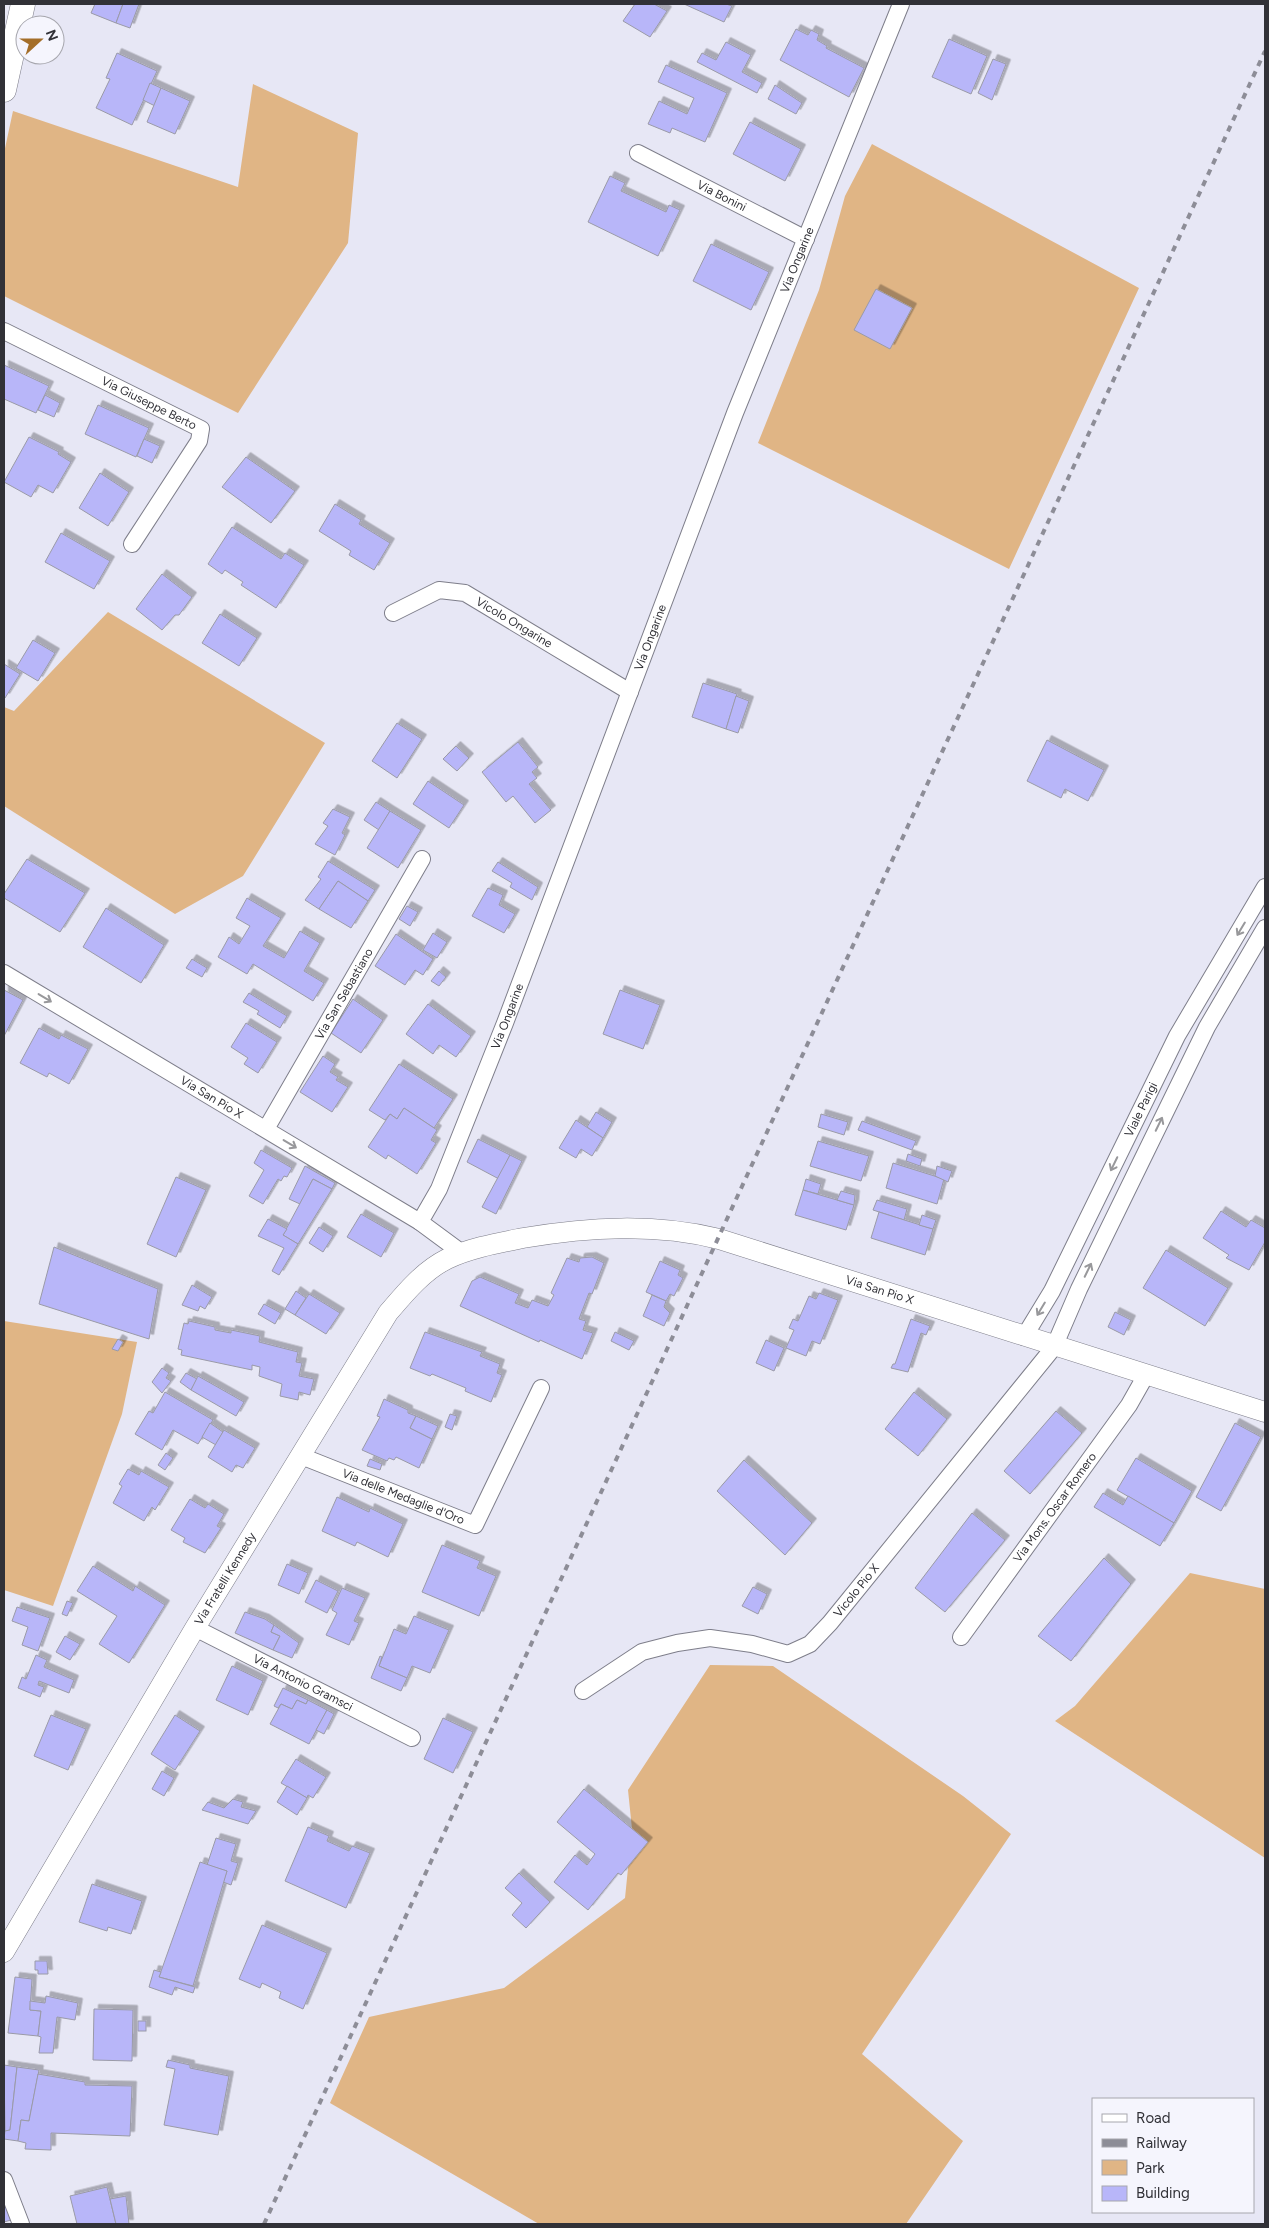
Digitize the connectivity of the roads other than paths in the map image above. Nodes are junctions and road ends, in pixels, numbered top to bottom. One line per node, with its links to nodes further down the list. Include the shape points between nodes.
1 (23, 4): 3 (main road)
2 (901, 4): 5 (street, Via Ongarine)
3 (4, 90)
4 (638, 153): 5 (street, Via Bonini)
5 (806, 239): 9 (street, Via Ongarine, via 735,413)
6 (4, 331): 7 (street, Via Giuseppe Berto, via 201,429 199,441)
7 (132, 544)
8 (393, 613): 9 (street, Vicolo Ongarine, via 439,590 465,592)
9 (630, 692): 15 (street, Via Ongarine, via 505,1023 439,1189)
10 (422, 858): 14 (street, Via San Sebastiano)
11 (1265, 886): 18 (street, Viale Parigi, one-way to 18, via 1177,1036 1052,1290)
12 (1265, 928): 19 (street, Viale Parigi, one-way to 12, via 1202,1035)
13 (4, 973): 14 (street, Via San Pio X, one-way to 14)
14 (266, 1129): 15 (street, Via San Pio X, one-way to 15)
15 (420, 1222): 17 (street)
16 (487, 1246): 17 (street, Via Fratelli Kennedy); 18 (street, Via San Pio X, via 551,1233 611,1227 689,1231)
17 (462, 1254): 23 (street, Via Fratelli Kennedy, via 426,1273 388,1313)
18 (1024, 1337): 19 (street, Via San Pio X)
19 (1054, 1346): 20 (street, Via San Pio X); 26 (street, Vicolo Pio X, via 810,1644 788,1654 752,1644 710,1638 677,1643 642,1652)
20 (1146, 1375): 22 (street, Via San Pio X); 25 (street, Via Mons. Oscar Romero, via 1129,1405)
21 (540, 1388): 23 (street, Via delle Medaglie d'Oro, via 475,1525)
22 (1265, 1412)
23 (301, 1456): 24 (street, Via Fratelli Kennedy)
24 (195, 1628): 27 (street, Via Antonio Gramsci); 28 (street, Via Fratelli Kennedy)
25 (961, 1637)
26 (583, 1691)
27 (412, 1738)
28 (4, 1952)
29 (4, 2180): 30 (street)
30 (21, 2224)

